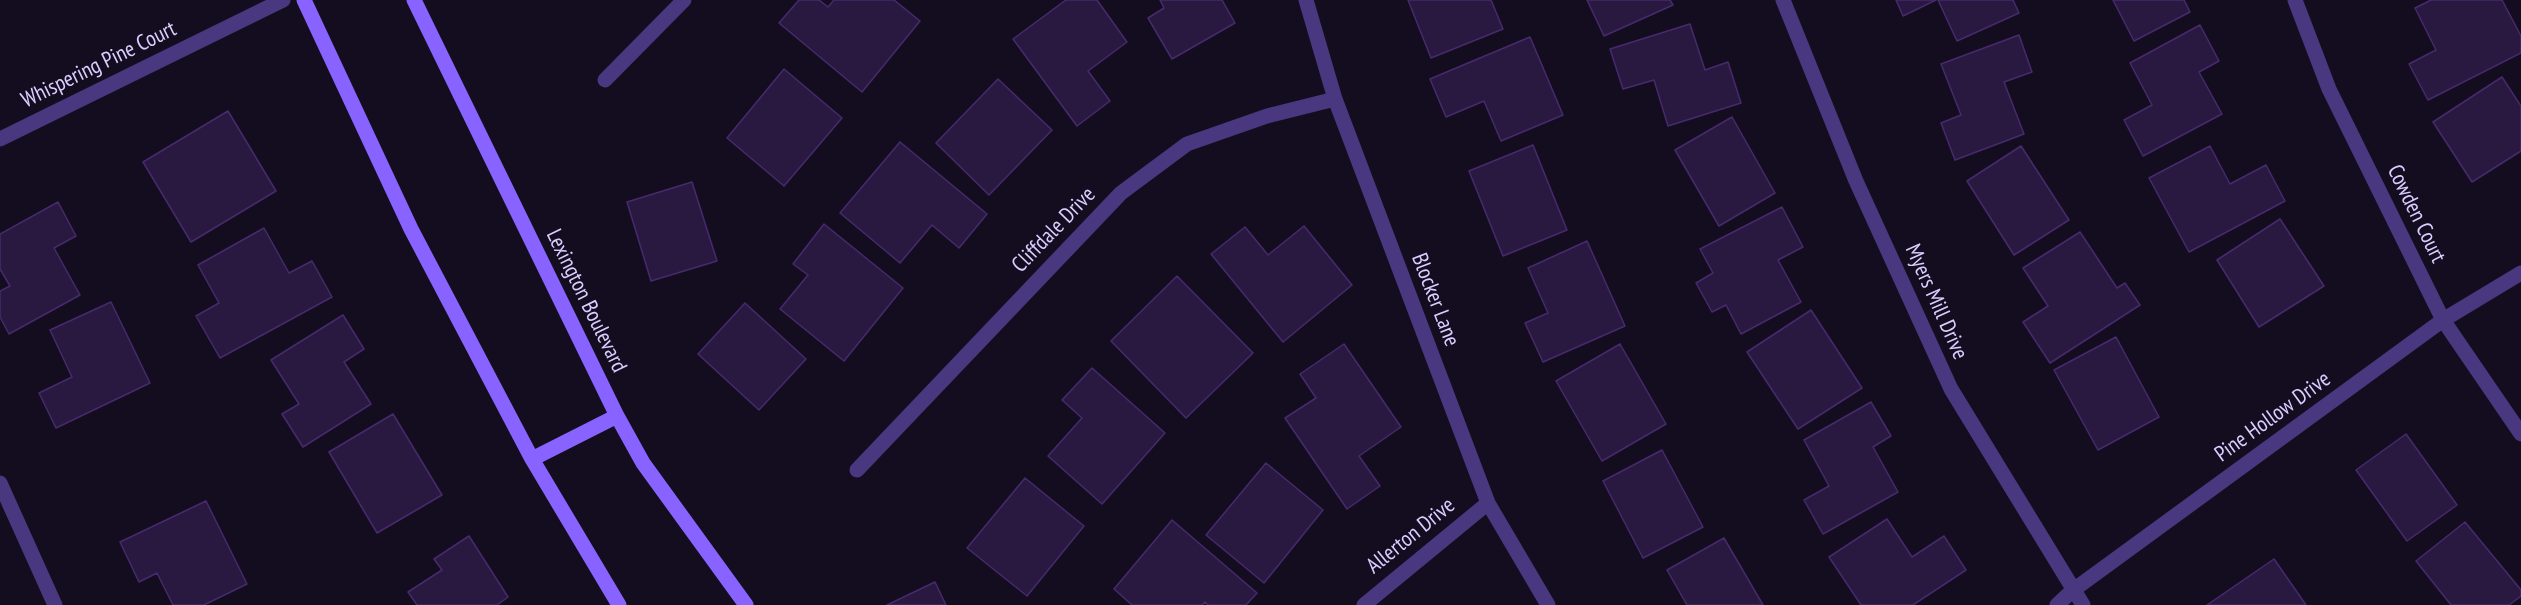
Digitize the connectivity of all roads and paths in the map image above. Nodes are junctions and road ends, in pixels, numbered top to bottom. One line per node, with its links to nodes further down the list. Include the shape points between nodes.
1 (283, 0): 10 (street, Whispering Pine Court)
2 (304, 0): 15 (street, via 411,229)
3 (414, 0): 13 (street, Lexington Boulevard)
4 (684, 0): 8 (street)
5 (1306, 0): 9 (street, Blocker Lane)
6 (1783, 0): 19 (street, Myers Mill Drive, via 1856,181 1951,389)
7 (2295, 0): 12 (street, Cowden Court, via 2329,89)
8 (605, 80)
9 (1335, 99): 16 (street, Cliffdale Drive, via 1267,116 1187,144 1121,193); 18 (street, Blocker Lane)
10 (0, 139)
11 (2521, 273): 12 (street, Pine Hollow Drive)
12 (2443, 320): 14 (street, Cowden Court); 19 (street, Pine Hollow Drive)
13 (617, 416): 15 (street); 22 (street, Lexington Boulevard, via 643,463)
14 (2521, 434)
15 (532, 459): 21 (street)
16 (857, 470)
17 (0, 483): 20 (street)
18 (1488, 503): 23 (street, Allerton Drive); 24 (street, Blocker Lane)
19 (2072, 591): 25 (street, Pine Hollow Drive); 26 (street, Myers Mill Drive)
20 (55, 605)
21 (619, 605)
22 (746, 605)
23 (1364, 605)
24 (1548, 605)
25 (2057, 605)
26 (2083, 605)

